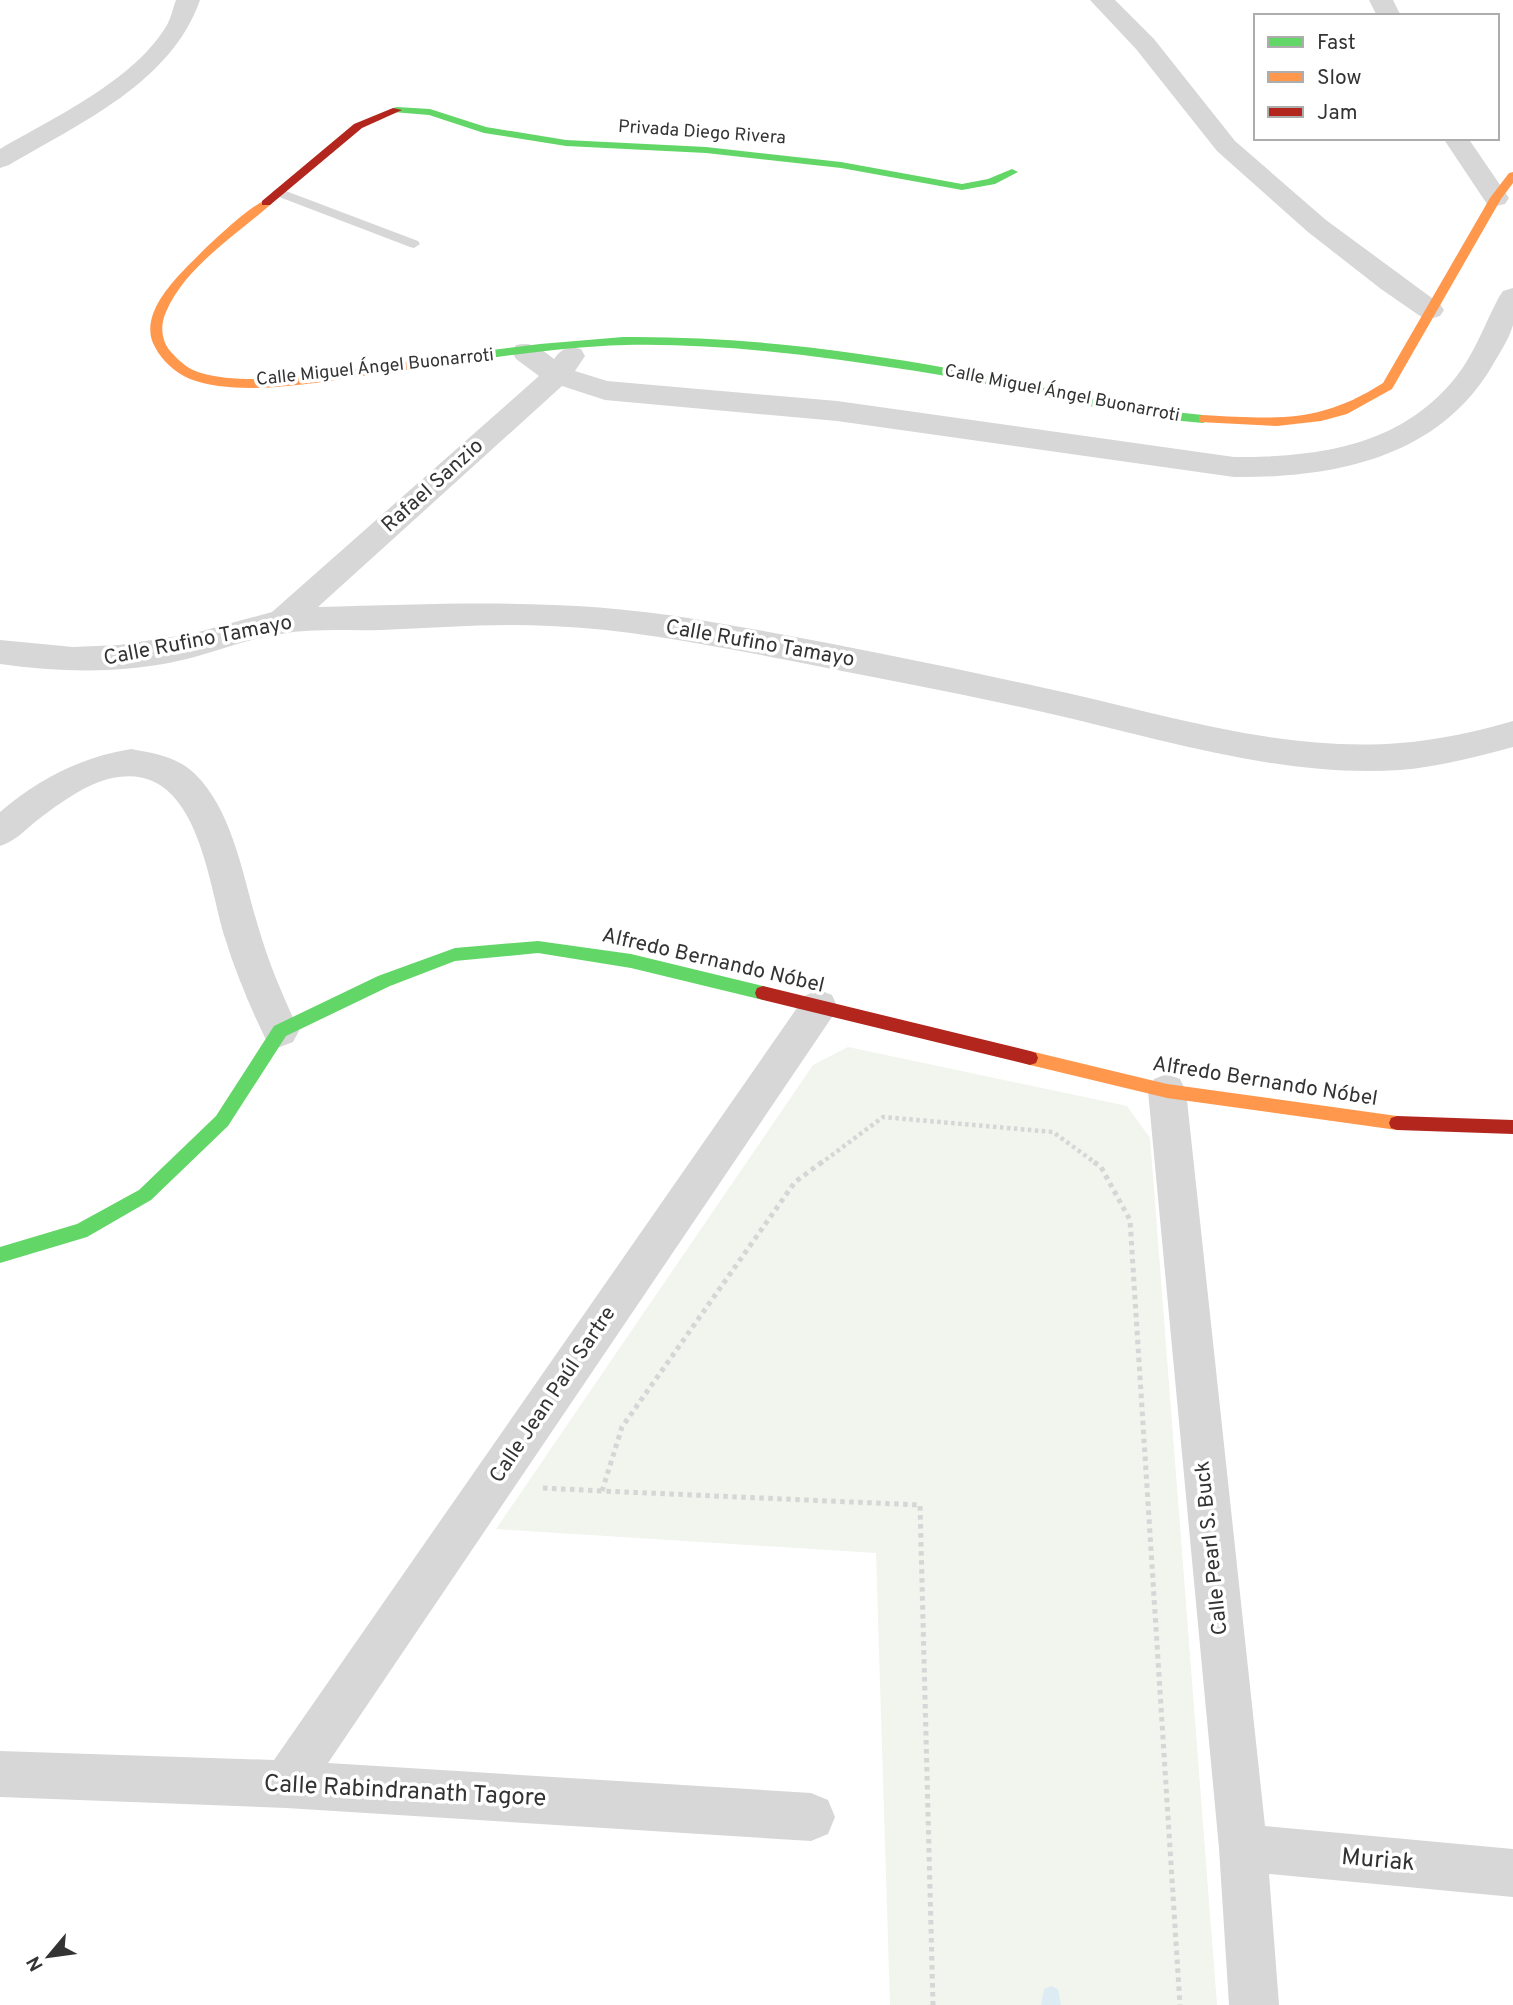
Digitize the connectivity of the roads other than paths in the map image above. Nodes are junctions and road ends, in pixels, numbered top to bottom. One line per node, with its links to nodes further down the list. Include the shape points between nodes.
1 (188, 0): 5 (street, via 186,14 162,51 104,97)
2 (1102, 0): 12 (street, via 1145,44 1226,146 1317,226)
3 (389, 111): 6 (street, Privada Diego Rivera, via 430,112 484,130 566,143 706,150 841,165 962,187); 8 (street, Calle Miguel Ángel Buonarroti, via 358,125)
4 (1456, 140): 9 (street)
5 (0, 160)
6 (1012, 172)
7 (1513, 175): 9 (street, Calle Miguel Ángel Buonarroti)
8 (278, 192): 10 (lane); 14 (street, Calle Miguel Ángel Buonarroti, via 198,264 159,311 159,345 173,363 196,376 235,382)
9 (1496, 198): 12 (street, Calle Miguel Ángel Buonarroti)
10 (414, 244)
11 (1513, 297): 15 (street, Calle Miguel Ángel Buonarroti, via 1467,382 1438,412 1371,452 1286,468 1234,467 837,411 605,390)
12 (1430, 310): 13 (street, Calle Miguel Ángel Buonarroti, via 1388,386 1363,404 1328,417 1286,424 1105,406 919,367 805,352 652,341)
13 (580, 344): 14 (street, Calle Miguel Ángel Buonarroti); 15 (street, Rafael Sanzio)
14 (526, 352): 15 (street, Calle Miguel Ángel Buonarroti)
15 (557, 375): 16 (street, Rafael Sanzio)
16 (281, 622): 17 (street, Calle Rufino Tamayo, via 186,647 103,661); 18 (street, Calle Rufino Tamayo, via 455,614 603,618 702,632 1244,743 1343,758 1414,758 1484,745)
17 (0, 652)
18 (1513, 734)
19 (0, 832): 21 (street, via 64,782 99,768 133,761 164,767 189,788 205,811 246,949)
20 (819, 1006): 21 (street, Alfredo Bernando Nóbel, via 631,961 538,947 454,955 384,981); 22 (street, Alfredo Bernando Nóbel); 26 (street, Calle Jean Paúl Sartre)
21 (280, 1031): 24 (street, via 222,1121 145,1195 81,1231)
22 (1167, 1091): 23 (street, Alfredo Bernando Nóbel, via 1401,1124); 28 (street, Calle Pearl S. Buck)
23 (1513, 1127)
24 (0, 1255)
25 (0, 1774): 26 (street, Calle Rabindranath Tagore)
26 (286, 1784): 27 (street, Calle Rabindranath Tagore)
27 (811, 1817)
28 (1243, 1848): 29 (street, Muriak); 30 (street, Calle Pearl S. Buck)
29 (1513, 1873)
30 (1254, 2005)

